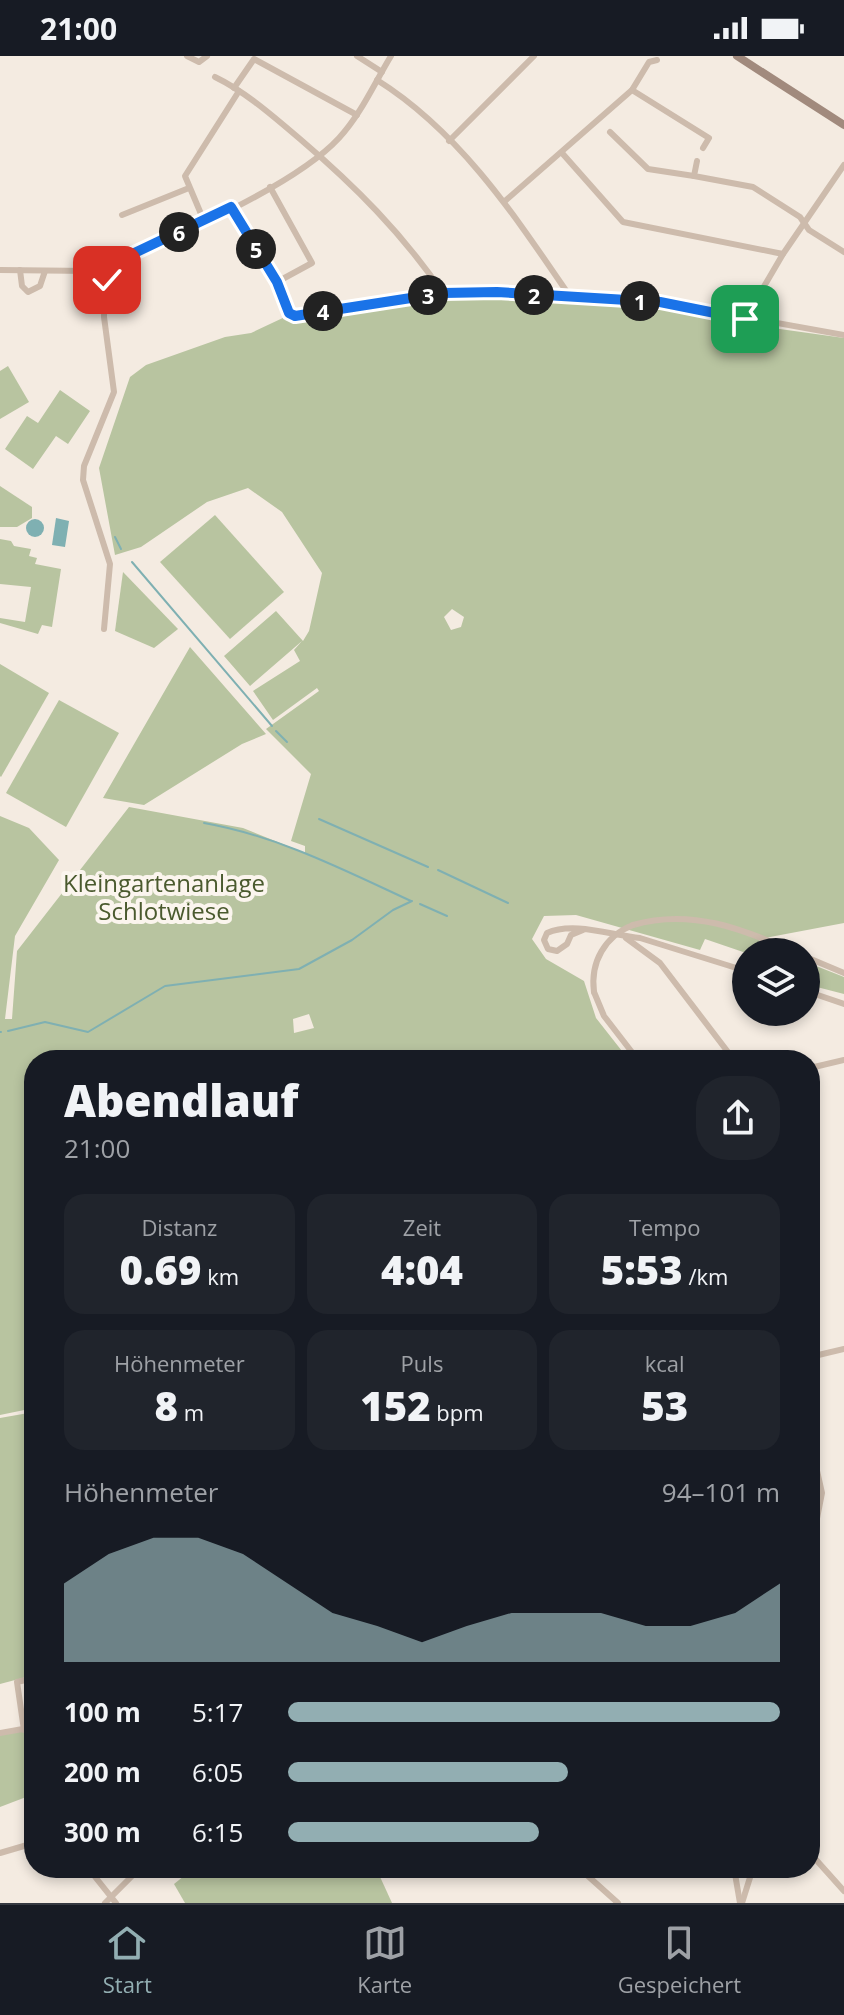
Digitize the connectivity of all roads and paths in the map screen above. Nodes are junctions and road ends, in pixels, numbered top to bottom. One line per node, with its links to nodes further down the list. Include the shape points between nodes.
1 (187, 56): 2 (street, via 199,62)
2 (207, 56)
3 (357, 56): 8 (street)
4 (391, 56): 8 (street)
5 (534, 56): 16 (street)
6 (737, 56): 14 (main road)
7 (657, 60): 12 (street, via 649,62)
8 (382, 72): 10 (street)
9 (215, 77): 11 (street)
10 (377, 80): 13 (street); 16 (street)
11 (237, 90): 13 (street, via 254,59); 18 (street); 22 (street, via 185,176)
12 (632, 90): 17 (street); 20 (street, via 709,138)
13 (357, 115): 18 (street)
14 (844, 125)
15 (610, 132): 20 (street, via 648,169)
16 (449, 141): 23 (street)
17 (562, 153): 23 (street); 29 (street, via 623,222)
18 (321, 156): 21 (street); 35 (street, via 373,203)
19 (844, 165): 27 (street)
20 (694, 176): 27 (street, via 753,187)
21 (270, 187): 24 (street); 34 (street, via 312,263)
22 (189, 188): 25 (street); 26 (street)
23 (505, 201): 36 (street)
24 (231, 207): 26 (street); 34 (street)
25 (122, 215)
26 (204, 221): 30 (street)
27 (806, 224): 28 (street); 29 (street)
28 (844, 252)
29 (783, 254): 37 (street)
30 (105, 267): 33 (street); 39 (street, via 104,317 114,392 83,480 110,564)
31 (0, 270): 32 (street)
32 (20, 270): 33 (street); 33 (street, via 28,292 40,286)
33 (45, 271)
34 (277, 282): 35 (street, via 295,316)
35 (443, 293): 36 (street)
36 (569, 295): 37 (street, via 660,302)
37 (745, 319): 38 (street)
38 (844, 335)
39 (104, 629)
40 (583, 930): 40 (street, via 557,951 548,949 544,940 560,927); 41 (street)
41 (624, 936): 44 (street); 49 (street, via 660,963)
42 (757, 938): 48 (street, bridge, via 714,922 679,919 633,925 612,936 594,971 594,992 604,1016)
43 (820, 963): 45 (street)
44 (732, 966)
45 (844, 973)
46 (820, 996): 47 (street)
47 (844, 1004)
48 (630, 1050)
49 (726, 1050)
50 (844, 1060): 51 (street)
51 (820, 1066)
52 (844, 1349): 53 (street)
53 (820, 1355)
54 (24, 1680): 55 (street, via 17,1682)
55 (24, 1730): 56 (street)
56 (0, 1733)
57 (24, 1846): 58 (street)
58 (0, 1853)
59 (820, 1864): 65 (street)
60 (96, 1878): 66 (street)
61 (132, 1878): 66 (street)
62 (590, 1878): 68 (street)
63 (736, 1878): 69 (street)
64 (750, 1878): 69 (street)
65 (844, 1891)
66 (114, 1900): 67 (street)
67 (105, 1903)
68 (618, 1903)
69 (741, 1903)

